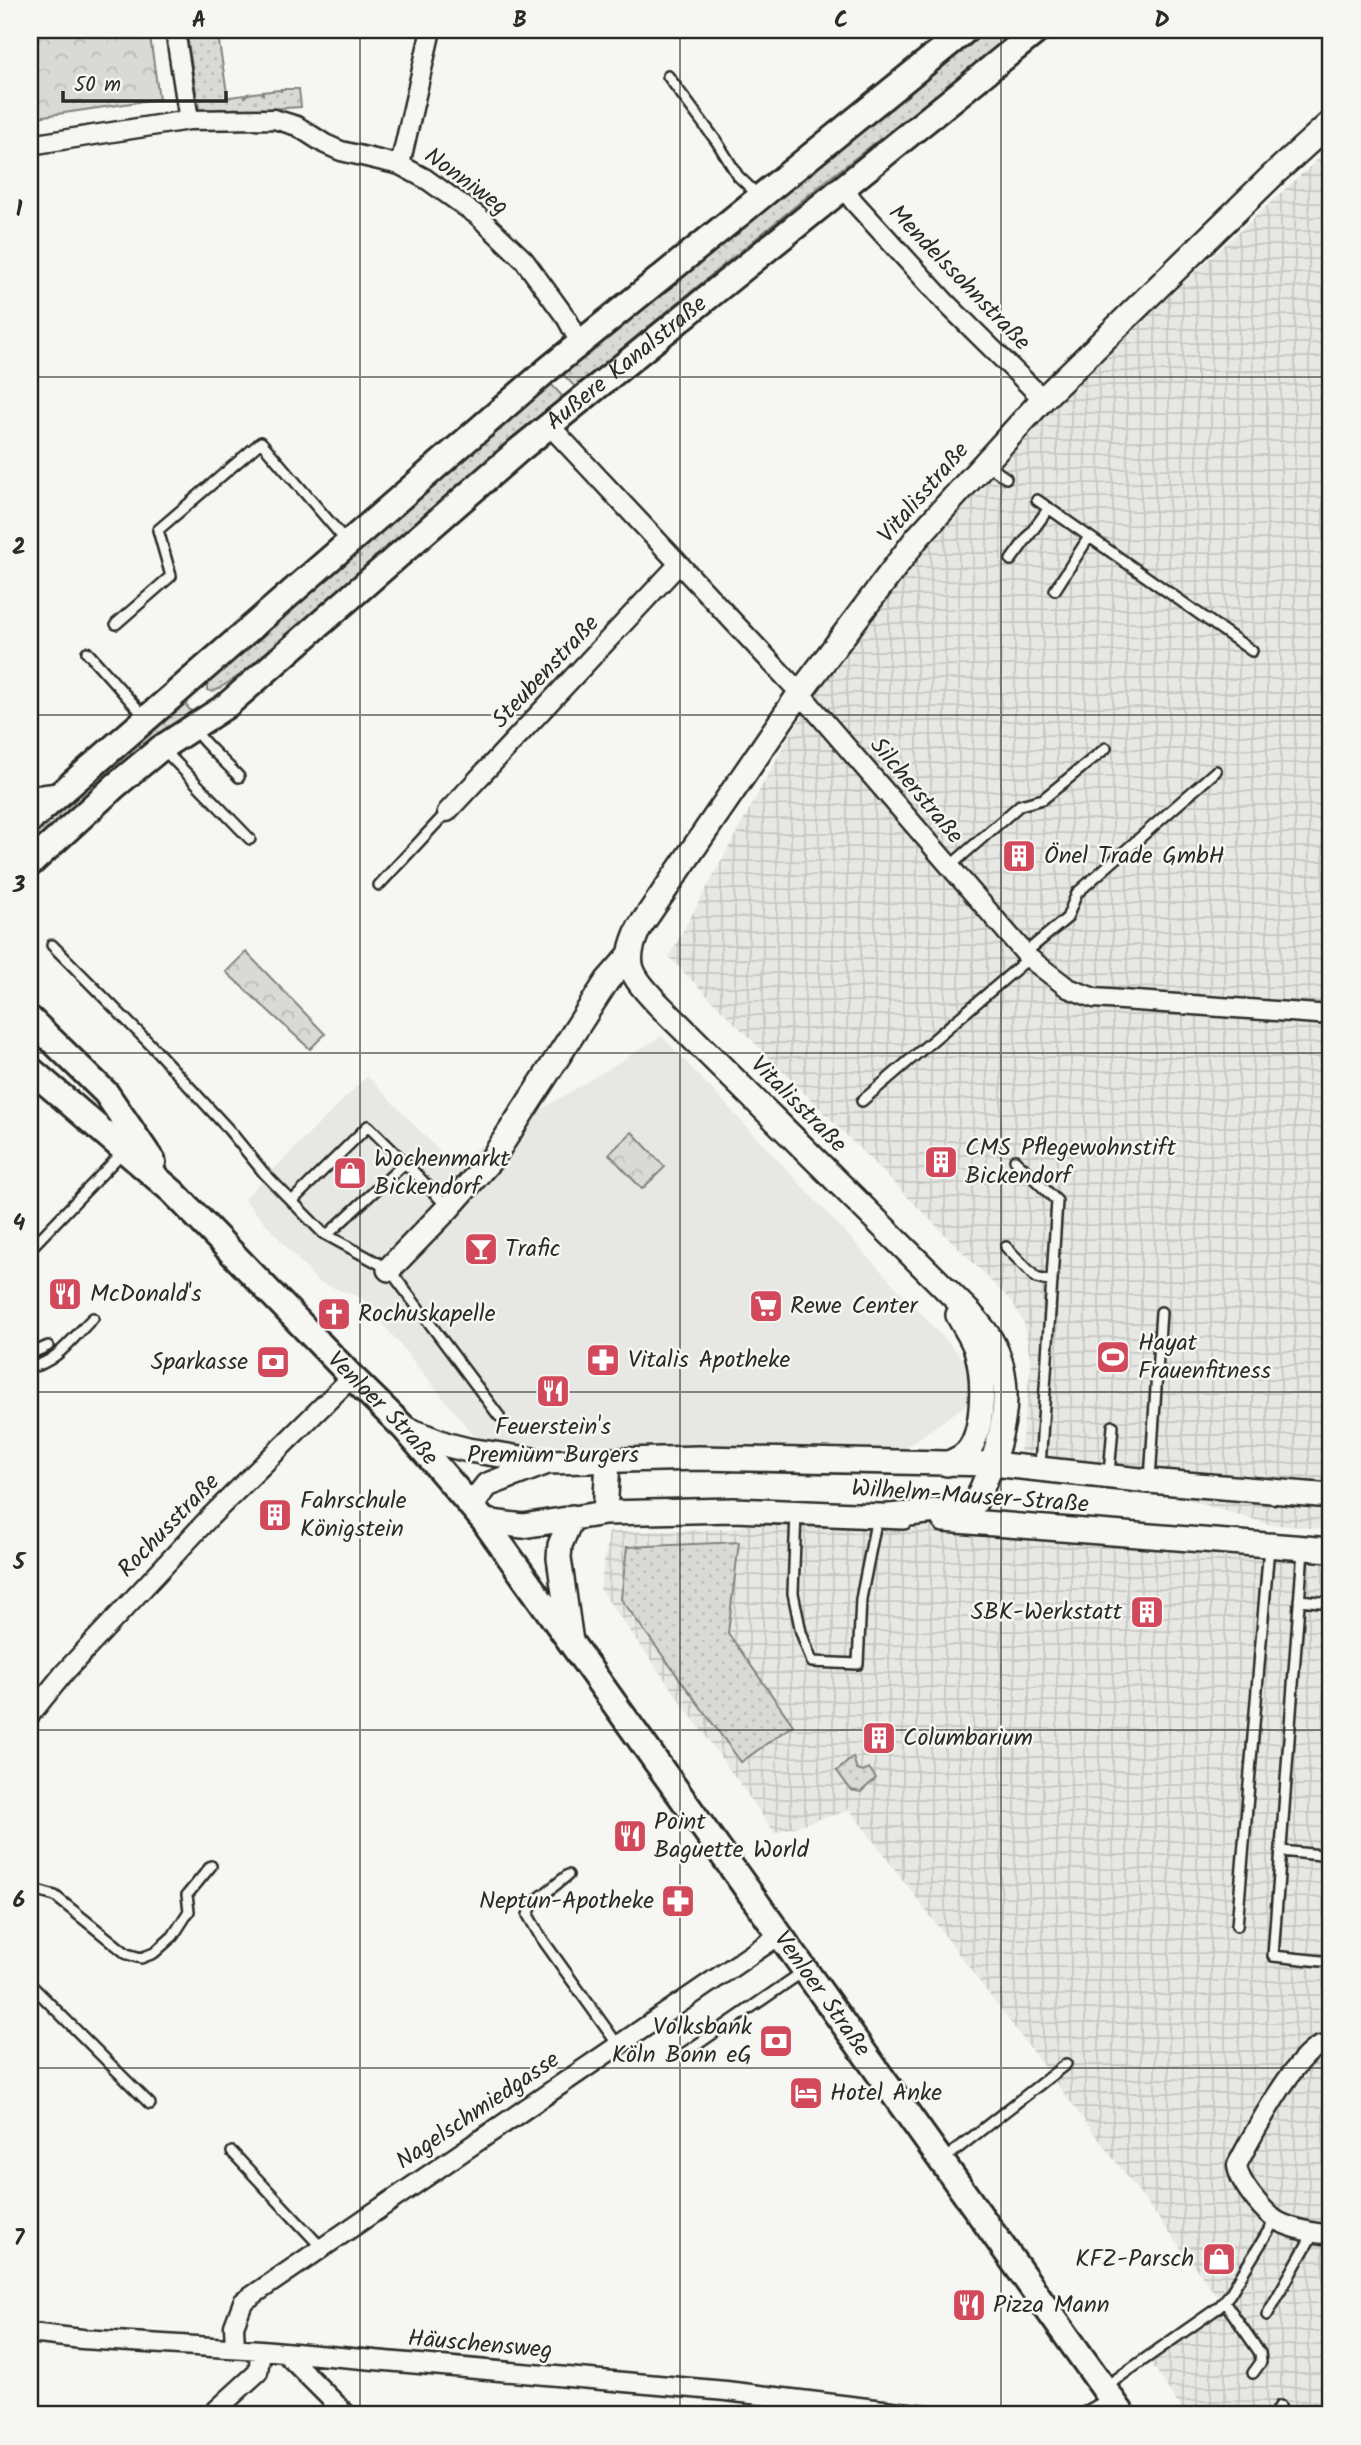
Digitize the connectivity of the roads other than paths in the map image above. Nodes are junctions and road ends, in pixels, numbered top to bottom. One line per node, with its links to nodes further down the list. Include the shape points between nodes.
1 (175, 30): 6 (street)
2 (430, 30): 9 (street)
3 (966, 30): 11 (main road, Äußere Kanalstraße)
4 (1038, 30): 10 (main road, Äußere Kanalstraße)
5 (668, 76): 11 (lane, via 738,176)
6 (189, 120): 8 (street, Nonniweg); 9 (street, Nonniweg, via 274,119 297,126 341,151)
7 (1331, 122): 13 (street, Vitalisstraße)
8 (30, 145)
9 (400, 165): 12 (street, Nonniweg, via 478,216 524,260)
10 (843, 187): 13 (street, Mendelssohnstraße, via 947,304); 14 (main road, Äußere Kanalstraße)
11 (760, 197): 12 (main road, Äußere Kanalstraße)
12 (580, 343): 20 (main road, Äußere Kanalstraße)
13 (1042, 399): 15 (street, Vitalisstraße)
14 (550, 426): 22 (street, Silcherstraße); 29 (main road, Äußere Kanalstraße)
15 (984, 463): 16 (lane); 28 (street, Vitalisstraße, via 916,538)
16 (1006, 478)
17 (1037, 500): 18 (lane)
18 (1049, 508): 19 (lane); 21 (lane)
19 (1090, 537): 23 (lane); 25 (lane)
20 (348, 542): 24 (lane, via 261,442 158,530 171,576); 27 (main road, Äußere Kanalstraße)
21 (1011, 560)
22 (678, 565): 28 (street, Silcherstraße); 38 (street, Steubenstraße)
23 (1055, 590)
24 (116, 624)
25 (1252, 650)
26 (88, 652): 30 (lane)
27 (198, 675): 29 (main road, via 196,687 202,696); 30 (main road, Äußere Kanalstraße)
28 (800, 693): 42 (street, Silcherstraße); 46 (street, Vitalisstraße, via 639,928)
29 (226, 706): 31 (main road, Äußere Kanalstraße)
30 (148, 719): 36 (main road, Äußere Kanalstraße)
31 (193, 728): 32 (main road, Äußere Kanalstraße); 35 (lane, via 206,747)
32 (161, 748): 40 (lane); 41 (main road, Äußere Kanalstraße)
33 (1106, 748): 42 (lane, via 1043,799 1020,805)
34 (1216, 771): 45 (lane, via 1077,894 1067,918)
35 (239, 777)
36 (62, 792): 37 (street); 39 (main road, Äußere Kanalstraße)
37 (30, 796)
38 (447, 812): 43 (lane)
39 (30, 820)
40 (250, 839)
41 (30, 864)
42 (949, 867): 45 (street, Silcherstraße)
43 (379, 885)
44 (52, 945): 55 (lane, via 150,1044)
45 (1027, 956): 47 (street, Silcherstraße, via 1068,988 1094,998); 50 (lane)
46 (628, 957): 56 (street, Vitalisstraße, via 607,981 494,1156); 62 (street, Vitalisstraße, via 657,1003)
47 (1331, 1015)
48 (30, 1019): 54 (main road, Venloer Straße, via 106,1093)
49 (30, 1069): 51 (main road, Venloer Straße)
50 (862, 1101)
51 (125, 1150): 54 (main road, Venloer Straße); 59 (lane)
52 (1015, 1160): 61 (lane, via 1057,1202)
53 (405, 1163): 55 (lane, via 368,1126); 56 (lane); 57 (lane)
54 (173, 1192): 68 (main road, Venloer Straße)
55 (292, 1201): 57 (lane)
56 (449, 1207): 60 (street, Vitalisstraße)
57 (327, 1235): 60 (lane)
58 (1006, 1247): 61 (lane, via 1036,1278)
59 (30, 1249)
60 (389, 1269): 69 (lane)
61 (1052, 1282): 76 (lane)
62 (940, 1285): 74 (street, Vitalisstraße, via 977,1350 982,1377 972,1444); 75 (street, Vitalisstraße, via 992,1341 1002,1370 1001,1431)
63 (1161, 1312): 78 (lane)
64 (93, 1318): 67 (lane, via 53,1358)
65 (48, 1346): 66 (lane)
66 (30, 1354)
67 (30, 1367)
68 (352, 1377): 71 (main road, Venloer Straße); 91 (street, Rochusstraße, via 210,1517)
69 (499, 1416)
70 (1113, 1426): 77 (lane)
71 (404, 1428): 72 (street, Wilhelm-Mauser-Straße, via 468,1450); 81 (main road, Venloer Straße)
72 (548, 1462): 73 (street, Wilhelm-Mauser-Straße); 81 (street, Wilhelm-Mauser-Straße, via 487,1485)
73 (608, 1462): 74 (street, Wilhelm-Mauser-Straße, via 699,1458); 82 (street)
74 (947, 1464): 75 (street, Wilhelm-Mauser-Straße)
75 (993, 1464): 76 (street, Wilhelm-Mauser-Straße); 83 (street, Vitalisstraße, via 975,1503 965,1508)
76 (1040, 1469): 77 (street, Wilhelm-Mauser-Straße)
77 (1108, 1476): 78 (street, Wilhelm-Mauser-Straße)
78 (1149, 1481): 79 (street, Wilhelm-Mauser-Straße)
79 (1331, 1496)
80 (796, 1512): 82 (street, Wilhelm-Mauser-Straße); 83 (street, Wilhelm-Mauser-Straße); 83 (lane, via 793,1593 811,1662 858,1664 861,1600)
81 (478, 1513): 84 (street, Wilhelm-Mauser-Straße, via 523,1525); 90 (main road, Venloer Straße)
82 (605, 1513): 84 (street, Wilhelm-Mauser-Straße)
83 (884, 1516): 85 (street, Wilhelm-Mauser-Straße)
84 (572, 1517): 90 (street, Venloer Straße, via 559,1559)
85 (1269, 1546): 86 (street, Wilhelm-Mauser-Straße); 97 (lane)
86 (1303, 1548): 87 (street, Wilhelm-Mauser-Straße); 88 (lane)
87 (1331, 1550)
88 (1299, 1600): 89 (lane); 92 (lane)
89 (1331, 1603)
90 (571, 1642): 98 (main road, Venloer Straße)
91 (30, 1715)
92 (1281, 1851): 93 (lane); 99 (lane, via 1273,1956)
93 (1331, 1856)
94 (211, 1866): 96 (lane, via 187,1895 189,1911 173,1936 141,1958 127,1954 55,1896)
95 (568, 1875): 102 (lane, via 533,1903 528,1914)
96 (30, 1889)
97 (1237, 1926)
98 (781, 1934): 100 (main road, Venloer Straße); 102 (street, Nagelschmiedgasse)
99 (1331, 1962)
100 (806, 1970): 104 (lane); 108 (main road, Venloer Straße)
101 (30, 1984): 106 (lane)
102 (618, 2045): 111 (street, Nagelschmiedgasse)
103 (1331, 2046): 109 (street, via 1313,2050 1299,2065 1237,2165 1246,2187)
104 (684, 2053)
105 (1066, 2064): 108 (lane)
106 (150, 2104)
107 (232, 2152): 111 (lane)
108 (942, 2161): 119 (main road, Venloer Straße)
109 (1275, 2220): 110 (street); 112 (lane)
110 (1323, 2233): 113 (lane)
111 (322, 2248): 115 (street, Nagelschmiedgasse, via 243,2302 234,2326)
112 (1224, 2301): 118 (lane, via 1260,2353 1261,2362); 119 (lane, via 1155,2355)
113 (1267, 2315)
114 (30, 2333): 115 (street, Häuschensweg)
115 (235, 2348): 116 (street, Häuschensweg)
116 (261, 2350): 117 (street, Häuschensweg); 120 (street, via 258,2372)
117 (284, 2352): 121 (street); 122 (street, Häuschensweg, via 726,2391)
118 (1253, 2372)
119 (1113, 2401): 123 (street)
120 (211, 2415)
121 (347, 2415)
122 (925, 2415)
123 (1088, 2415)

